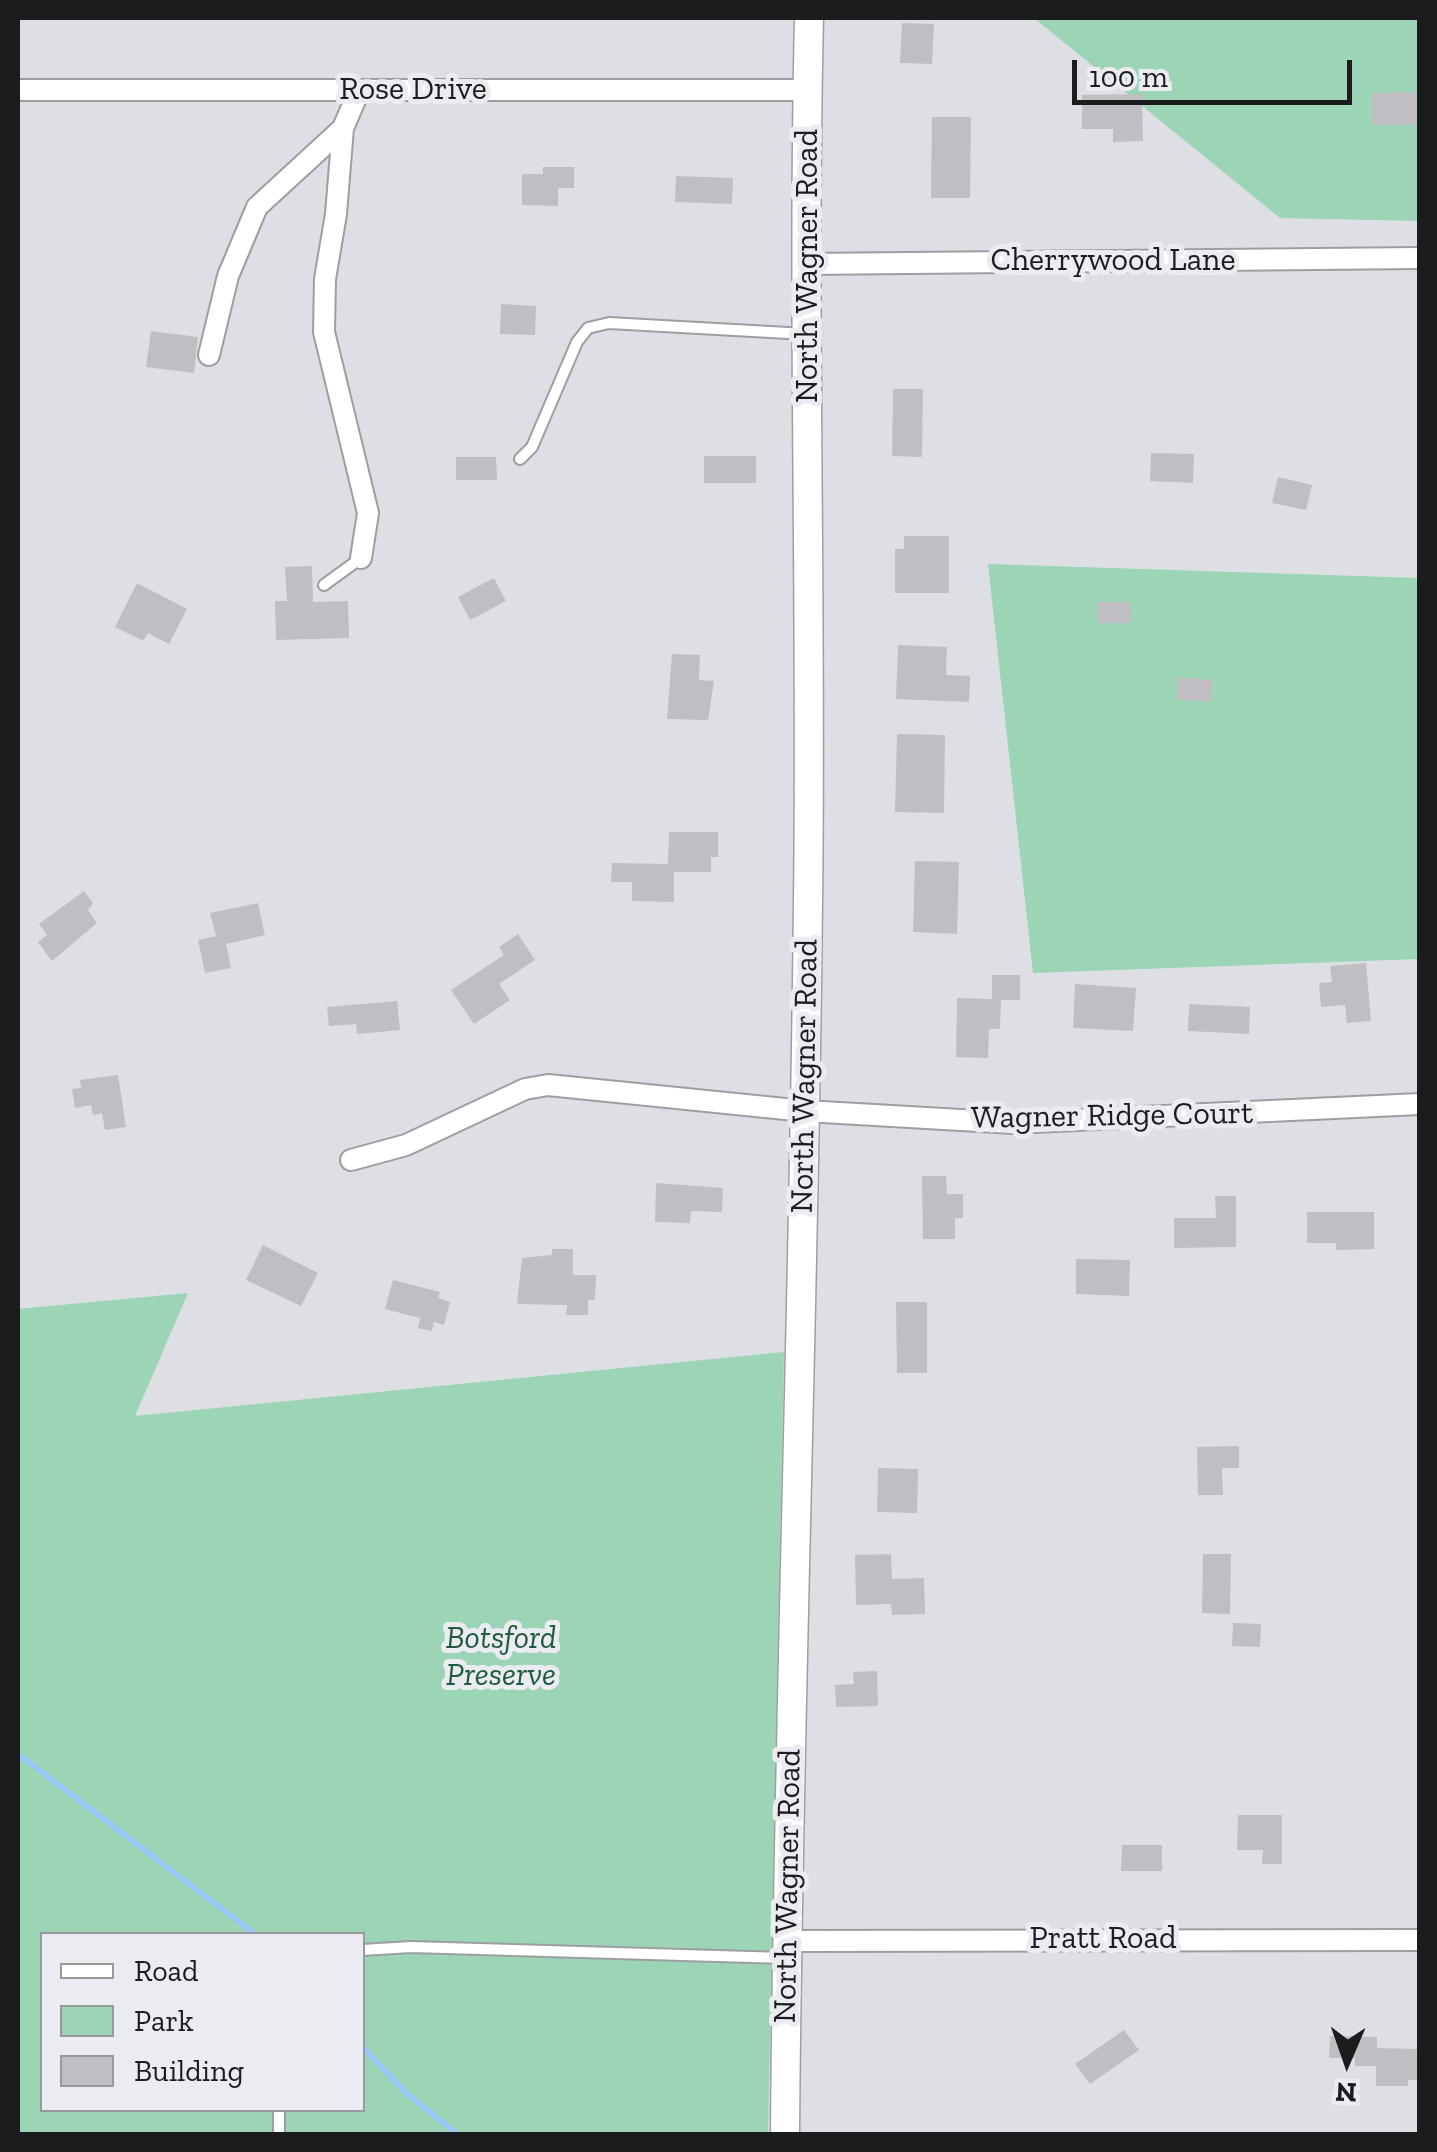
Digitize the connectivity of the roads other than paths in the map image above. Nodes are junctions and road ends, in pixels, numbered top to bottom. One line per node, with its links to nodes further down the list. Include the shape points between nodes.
1 (810, 18): 3 (main road, North Wagner Road)
2 (18, 90): 4 (street, Rose Drive)
3 (808, 90): 4 (street, Rose Drive); 7 (main road, North Wagner Road)
4 (359, 91): 5 (street)
5 (343, 128): 9 (street, via 257,207 228,276); 11 (street, via 324,332 368,513)
6 (1420, 258): 7 (street, Cherrywood Lane)
7 (806, 264): 8 (main road, North Wagner Road)
8 (807, 334): 10 (lane, via 609,323 588,328 532,447); 14 (main road, North Wagner Road)
9 (209, 355)
10 (520, 459)
11 (361, 558): 12 (lane)
12 (324, 585)
13 (1420, 1104): 14 (street, Wagner Ridge Court, via 1012,1123)
14 (805, 1111): 15 (street, Wagner Ridge Court, via 548,1085 525,1089 406,1145); 17 (main road, North Wagner Road)
15 (351, 1160)
16 (1420, 1940): 17 (street, Pratt Road)
17 (786, 1949): 18 (lane); 19 (main road, North Wagner Road)
18 (365, 1950)
19 (785, 2134)

